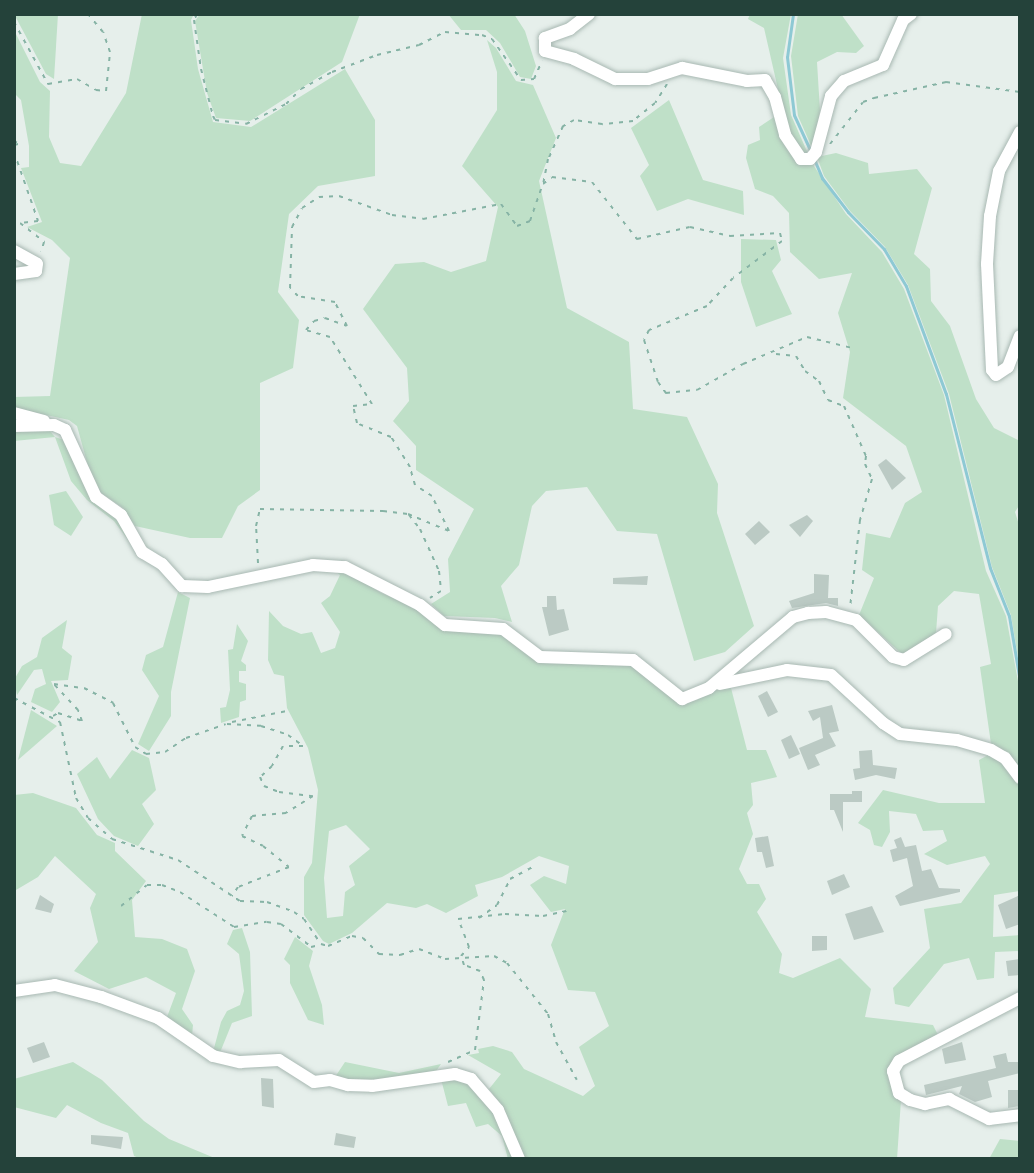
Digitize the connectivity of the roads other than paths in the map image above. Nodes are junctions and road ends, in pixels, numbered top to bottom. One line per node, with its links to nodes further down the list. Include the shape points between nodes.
1 (589, 14): 2 (street, via 570,29 545,38 549,53 615,79 648,79 675,69 765,80 793,152 801,159 816,152 831,96 844,81 883,65 903,20)
2 (911, 14)
3 (1020, 132): 6 (street, via 999,171 990,216 987,264 996,375 1008,367)
4 (14, 251): 5 (street, via 37,264 36,271)
5 (14, 274)
6 (1020, 336)
7 (14, 413): 8 (street)
8 (54, 425): 9 (street); 11 (street, via 71,437 96,497 121,515 142,552 182,586 208,587 313,565 345,567 420,605 445,625 503,629 540,657 633,660 682,699)
9 (14, 426)
10 (946, 634): 11 (street, via 904,660 893,657 865,626 849,618 826,612 793,617)
11 (709, 688): 12 (street, via 787,670 831,675 900,734 991,750)
12 (1020, 778)
13 (14, 991): 16 (street, via 55,985 79,990 158,1018 213,1056 240,1062 279,1060 314,1082 372,1086 463,1076 486,1091)
14 (1020, 998): 15 (street, via 899,1061 893,1071 899,1093 910,1100 925,1104 949,1099 989,1119)
15 (1020, 1115)
16 (519, 1159)

